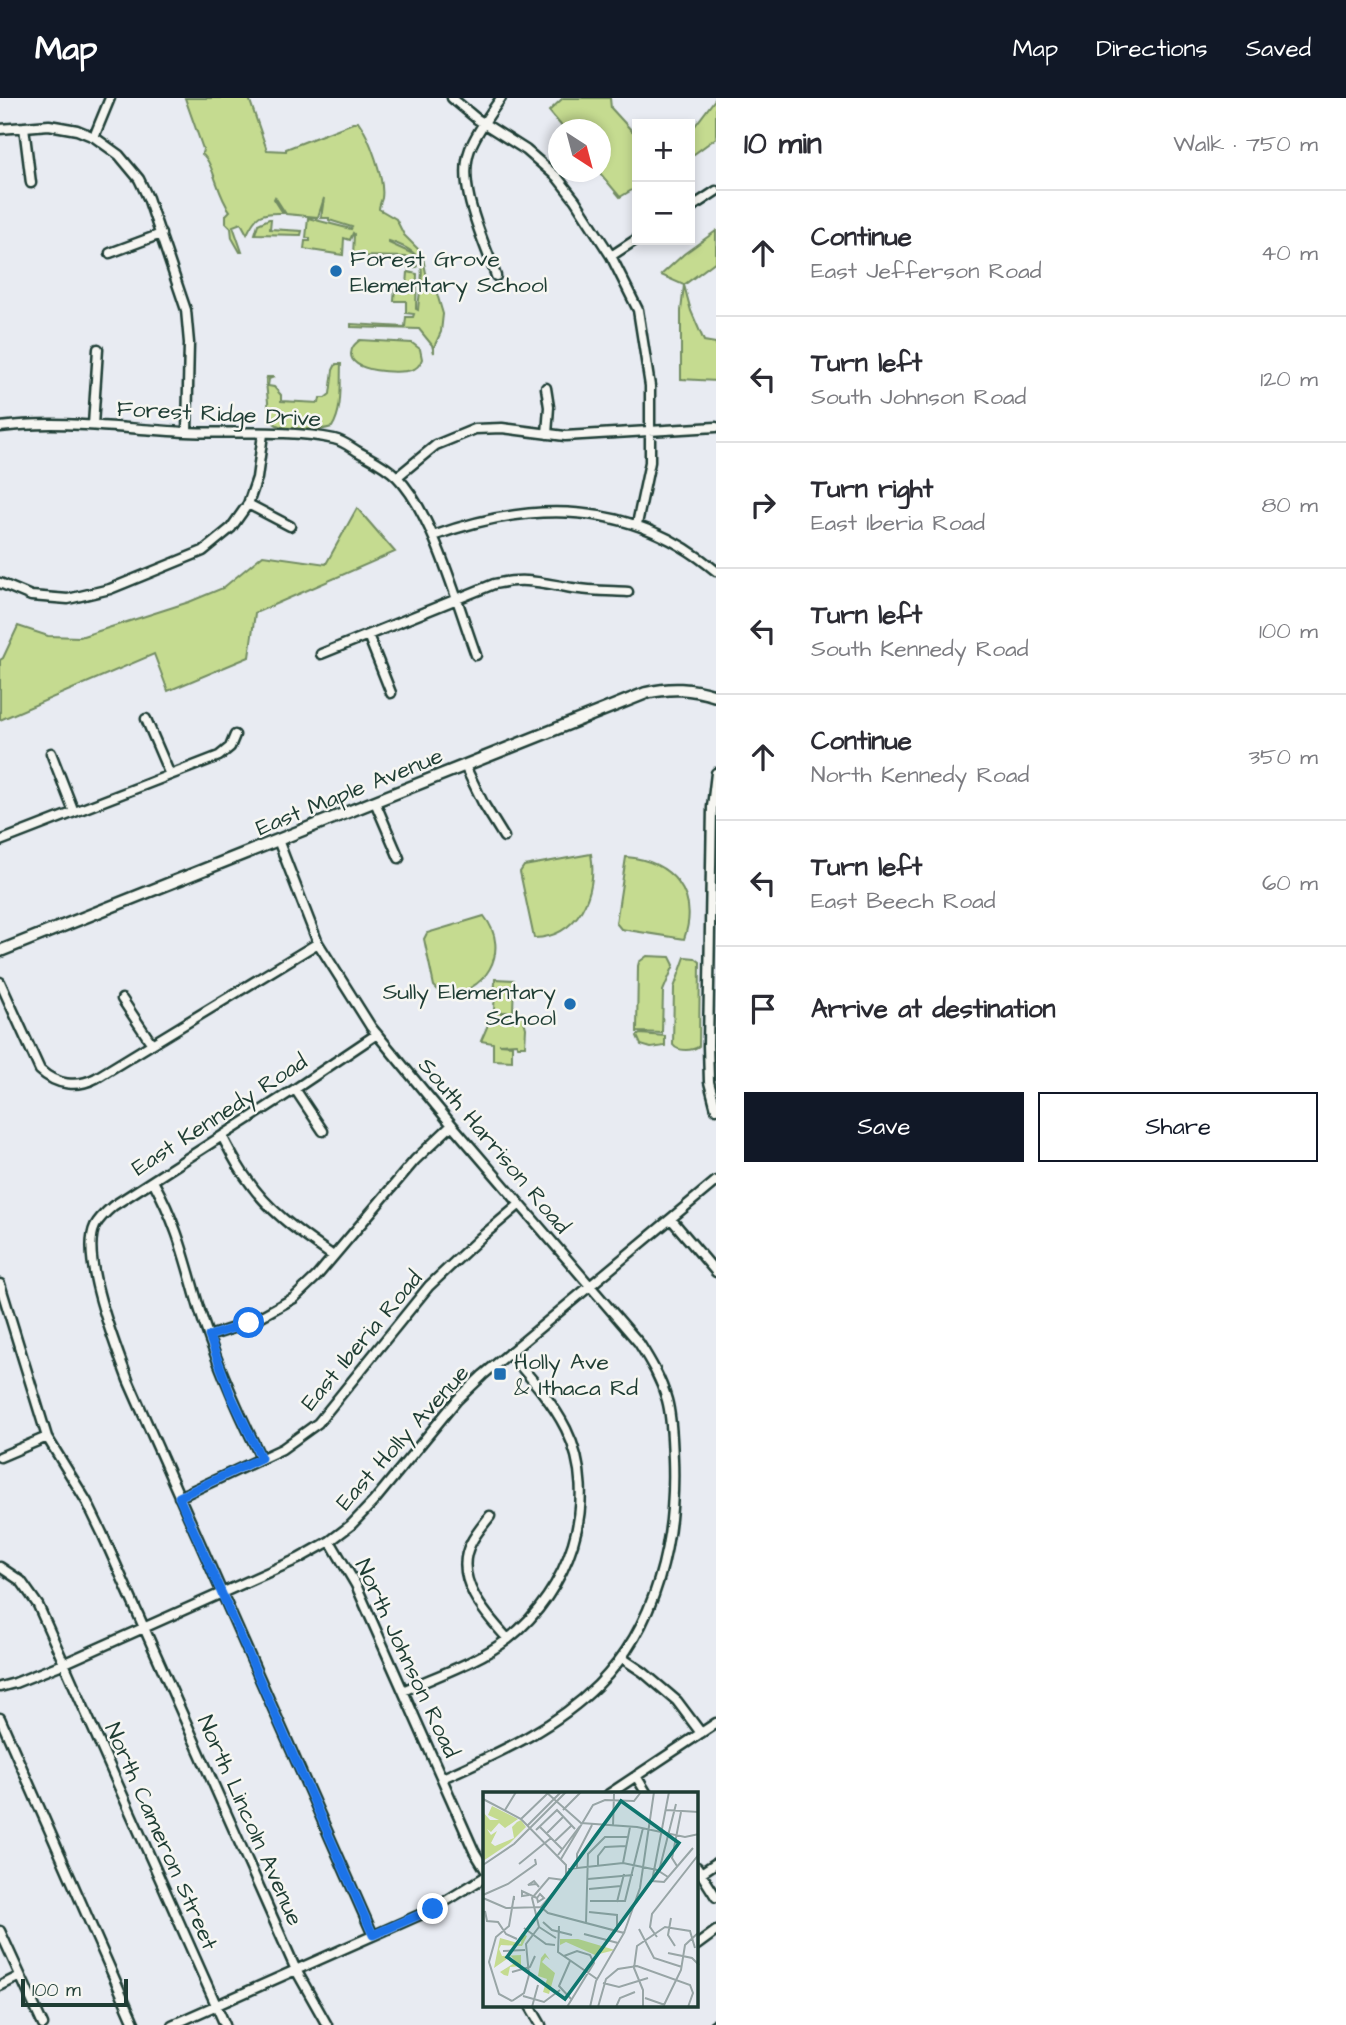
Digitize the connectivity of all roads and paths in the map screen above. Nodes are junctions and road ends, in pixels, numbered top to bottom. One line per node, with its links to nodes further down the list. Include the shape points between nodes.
1 (110, 98): 7 (street)
2 (452, 98): 4 (street)
3 (501, 98): 4 (street)
4 (485, 123): 14 (street, via 557,177); 15 (street, via 471,148 467,188)
5 (24, 127): 6 (street); 7 (street, via 63,127); 8 (street)
6 (0, 129)
7 (94, 137): 11 (street, via 134,172)
8 (31, 183)
9 (716, 191): 10 (street)
10 (695, 205)
11 (161, 234): 13 (street); 21 (street, via 189,328)
12 (632, 242): 14 (street)
13 (110, 253)
14 (611, 256): 22 (street, via 638,310 650,386)
15 (496, 276)
16 (98, 349): 18 (street)
17 (546, 388): 24 (street)
18 (93, 425): 19 (street, Forest Ridge Drive); 21 (street, Forest Ridge Drive)
19 (0, 427)
20 (716, 427): 22 (street)
21 (187, 432): 23 (street, Forest Ridge Drive)
22 (649, 432): 24 (street); 27 (street, via 650,461)
23 (263, 434): 25 (street, Forest Ridge Drive, via 336,439); 26 (street)
24 (547, 435): 25 (street, via 490,428 463,432 423,453)
25 (397, 477): 29 (street, Forest Ridge Drive)
26 (248, 504): 28 (street); 31 (street, via 231,528 203,551 110,589 57,599)
27 (637, 524): 29 (street, via 537,512 496,517); 30 (street)
28 (290, 526)
29 (433, 536): 33 (street, Forest Ridge Drive)
30 (716, 572)
31 (1, 587)
32 (628, 592): 33 (street, via 525,579 494,583)
33 (456, 598): 34 (street); 36 (street, Forest Ridge Drive)
34 (368, 635): 35 (street); 37 (street)
35 (321, 654)
36 (476, 655)
37 (391, 693)
38 (716, 696): 42 (main road, East Maple Avenue, via 679,688 646,693)
39 (146, 719): 44 (street)
40 (235, 736): 44 (street, via 219,756)
41 (51, 753): 46 (street)
42 (465, 766): 45 (main road, East Maple Avenue); 47 (street)
43 (716, 773): 57 (street, via 711,853)
44 (170, 775): 46 (street)
45 (375, 802): 48 (main road, East Maple Avenue); 50 (street)
46 (74, 812): 49 (street)
47 (504, 837)
48 (278, 840): 51 (street, South Harrison Road); 52 (main road, East Maple Avenue)
49 (0, 842)
50 (399, 858)
51 (318, 943): 55 (street, South Harrison Road); 56 (street)
52 (0, 951)
53 (0, 982): 56 (street, via 35,1061 55,1081 91,1081)
54 (122, 999): 56 (street)
55 (377, 1034): 58 (street, East Kennedy Road); 60 (street, South Harrison Road)
56 (152, 1044)
57 (712, 1060): 59 (street, via 709,1082)
58 (295, 1089): 61 (street); 62 (street, East Kennedy Road)
59 (716, 1109)
60 (452, 1125): 65 (street, South Harrison Road); 67 (street, via 415,1160)
61 (323, 1131)
62 (222, 1136): 63 (street, East Kennedy Road); 67 (street, via 261,1198)
63 (153, 1181): 71 (street, via 178,1233); 76 (street, East Kennedy Road, via 100,1217 92,1235 93,1266 128,1380)
64 (716, 1181): 66 (street, East Holly Avenue)
65 (520, 1204): 69 (street, South Harrison Road); 75 (street, East Iberia Road, via 429,1286 318,1423)
66 (671, 1219): 68 (street); 69 (street, East Holly Avenue)
67 (333, 1256): 71 (street, via 294,1298 249,1323)
68 (716, 1272)
69 (590, 1287): 72 (street, East Holly Avenue); 83 (street, South Harrison Road, via 639,1343 657,1372 668,1403 673,1446 674,1487 661,1579)
70 (1, 1289): 73 (street, North Lincoln Avenue)
71 (209, 1336): 75 (street)
72 (509, 1353): 78 (street, East Holly Avenue, via 457,1400 374,1501); 82 (street, via 550,1401 566,1429 578,1464 580,1498 576,1535 560,1576 538,1610)
73 (47, 1437): 74 (street); 81 (street, North Lincoln Avenue, via 87,1502)
74 (0, 1457)
75 (261, 1458): 76 (street, East Iberia Road)
76 (179, 1497): 80 (street)
77 (490, 1516): 82 (street, via 467,1553 467,1576 477,1600)
78 (330, 1541): 80 (street, East Holly Avenue); 86 (street, North Johnson Road, via 356,1585)
79 (0, 1567): 84 (street, North Cameron Street, via 12,1573 35,1599)
80 (221, 1593): 81 (street, East Holly Avenue); 101 (street)
81 (145, 1627): 84 (street, East Holly Avenue); 103 (street, North Lincoln Avenue)
82 (508, 1639): 86 (street)
83 (622, 1658): 89 (street, via 677,1700); 91 (street, South Harrison Road, via 598,1685 531,1736)
84 (65, 1663): 85 (street, East Holly Avenue); 106 (street, North Cameron Street)
85 (0, 1686)
86 (403, 1691): 91 (street, North Johnson Road)
87 (0, 1718): 109 (street)
88 (716, 1723): 89 (street)
89 (701, 1733): 90 (street)
90 (635, 1776): 92 (street); 93 (street)
91 (443, 1778): 95 (street, North Johnson Road)
92 (612, 1792)
93 (646, 1792)
94 (716, 1863): 96 (street)
95 (483, 1866)
96 (699, 1870): 98 (street)
97 (483, 1878): 101 (street, via 433,1909)
98 (716, 1897)
99 (0, 1931): 104 (street)
100 (716, 1931): 102 (street)
101 (373, 1935): 103 (street)
102 (698, 1944)
103 (296, 1970): 106 (street); 112 (street, North Lincoln Avenue)
104 (20, 1976): 105 (street); 108 (street)
105 (0, 1986)
106 (216, 2006): 110 (street); 111 (street, North Cameron Street)
107 (531, 2008): 113 (street)
108 (43, 2025)
109 (135, 2025)
110 (172, 2025)
111 (225, 2025)
112 (327, 2025)
113 (541, 2025)

